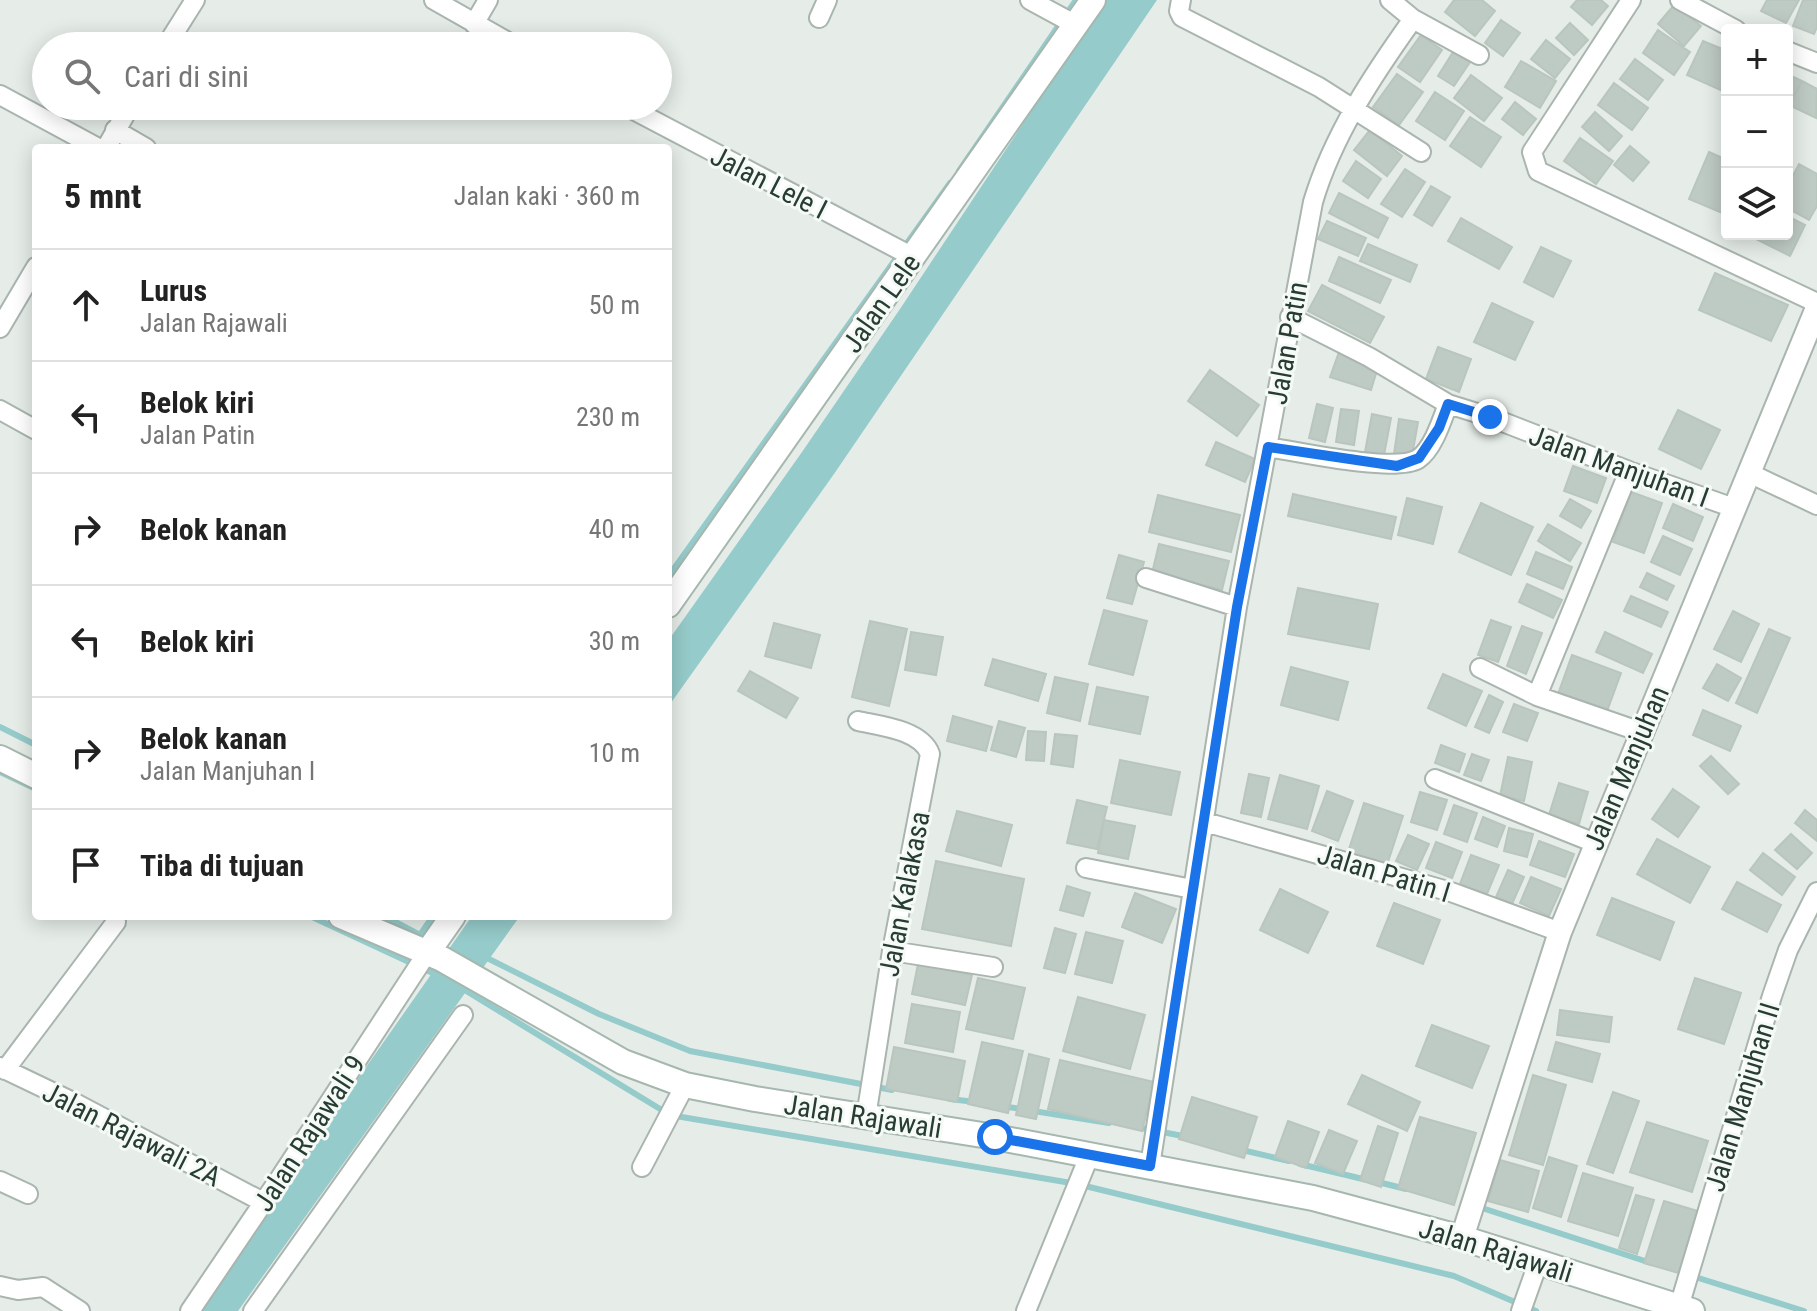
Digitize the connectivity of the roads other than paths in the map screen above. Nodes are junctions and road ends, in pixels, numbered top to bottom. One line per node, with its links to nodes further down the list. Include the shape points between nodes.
1 (195, 0): 16 (street)
2 (434, 0): 13 (street)
3 (488, 0): 13 (street)
4 (827, 0): 11 (street)
5 (1030, 0): 15 (street)
6 (1093, 0): 15 (main road, Jalan Lele)
7 (1181, 0): 22 (street, via 1182,17)
8 (1390, 0): 12 (street)
9 (1631, 0): 34 (street, via 1532,152 1538,171)
10 (1680, 0): 14 (street)
11 (819, 18)
12 (1413, 19): 19 (street); 22 (street, Jalan Patin)
13 (474, 24): 17 (street)
14 (1725, 24)
15 (1076, 25): 32 (main road, Jalan Lele)
16 (175, 32)
17 (489, 32)
18 (1793, 53): 20 (street)
19 (1479, 55)
20 (1817, 63)
21 (0, 95): 23 (street)
22 (1354, 109): 31 (street); 35 (street, Jalan Patin, via 1322,171)
23 (32, 112)
24 (46, 120): 28 (street)
25 (121, 120): 27 (street)
26 (653, 120): 32 (street, Jalan Lele I)
27 (115, 130): 29 (street); 30 (street)
28 (91, 144)
29 (108, 144)
30 (139, 144)
31 (1421, 152)
32 (913, 257): 46 (main road, Jalan Lele)
33 (32, 274): 36 (street)
34 (1817, 306): 42 (street, Jalan Manjuhan)
35 (1290, 317): 37 (street, Jalan Manjuhan I); 40 (street, Jalan Patin)
36 (0, 328)
37 (1448, 404): 40 (street, via 1419,458 1397,466); 41 (street, Jalan Manjuhan I)
38 (0, 410): 39 (street)
39 (32, 428)
40 (1268, 447): 47 (street, Jalan Patin)
41 (1629, 471): 44 (street, Jalan Manjuhan I); 49 (street)
42 (1749, 473): 43 (street); 44 (street, Jalan Manjuhan)
43 (1817, 505)
44 (1734, 508): 51 (street, Jalan Manjuhan)
45 (1146, 578): 47 (street)
46 (672, 599)
47 (1237, 607): 55 (street, Jalan Patin)
48 (1480, 668): 49 (street)
49 (1537, 696): 51 (street)
50 (858, 721): 64 (street, Jalan Kalakasa, via 921,740 930,754)
51 (1641, 732): 56 (street, Jalan Manjuhan)
52 (0, 758): 53 (main road)
53 (32, 774)
54 (1435, 779): 56 (street)
55 (1205, 822): 58 (street, Jalan Patin); 63 (street, Jalan Patin I, via 1451,892)
56 (1595, 843): 63 (street, Jalan Manjuhan)
57 (1086, 868): 58 (street)
58 (1192, 889): 72 (street, Jalan Patin)
59 (1817, 892): 80 (street, Jalan Manjuhan II, via 1772,996)
60 (350, 920): 65 (main road, Jalan Rajawali)
61 (451, 920): 65 (main road)
62 (116, 922): 68 (street)
63 (1560, 932): 77 (street, Jalan Manjuhan)
64 (892, 951): 66 (street); 70 (street, Jalan Kalakasa)
65 (435, 956): 69 (main road, Jalan Rajawali, via 623,1062); 76 (street, Jalan Rajawali 9)
66 (993, 967)
67 (463, 1015): 83 (street)
68 (3, 1068): 76 (street, Jalan Rajawali 2A)
69 (685, 1085): 70 (main road, Jalan Rajawali); 73 (street)
70 (866, 1117): 71 (main road, Jalan Rajawali)
71 (1090, 1154): 72 (main road, Jalan Rajawali); 84 (street)
72 (1150, 1166): 77 (main road, Jalan Rajawali, via 1313,1198)
73 (642, 1167)
74 (0, 1181): 75 (street)
75 (28, 1194)
76 (263, 1202): 82 (street, Jalan Rajawali 9)
77 (1462, 1238): 78 (main road, Jalan Rajawali)
78 (1538, 1263): 80 (main road, Jalan Rajawali); 85 (street)
79 (0, 1286): 81 (street, via 43,1287)
80 (1685, 1309)
81 (80, 1311)
82 (190, 1311)
83 (253, 1311)
84 (1026, 1311)
85 (1521, 1311)

